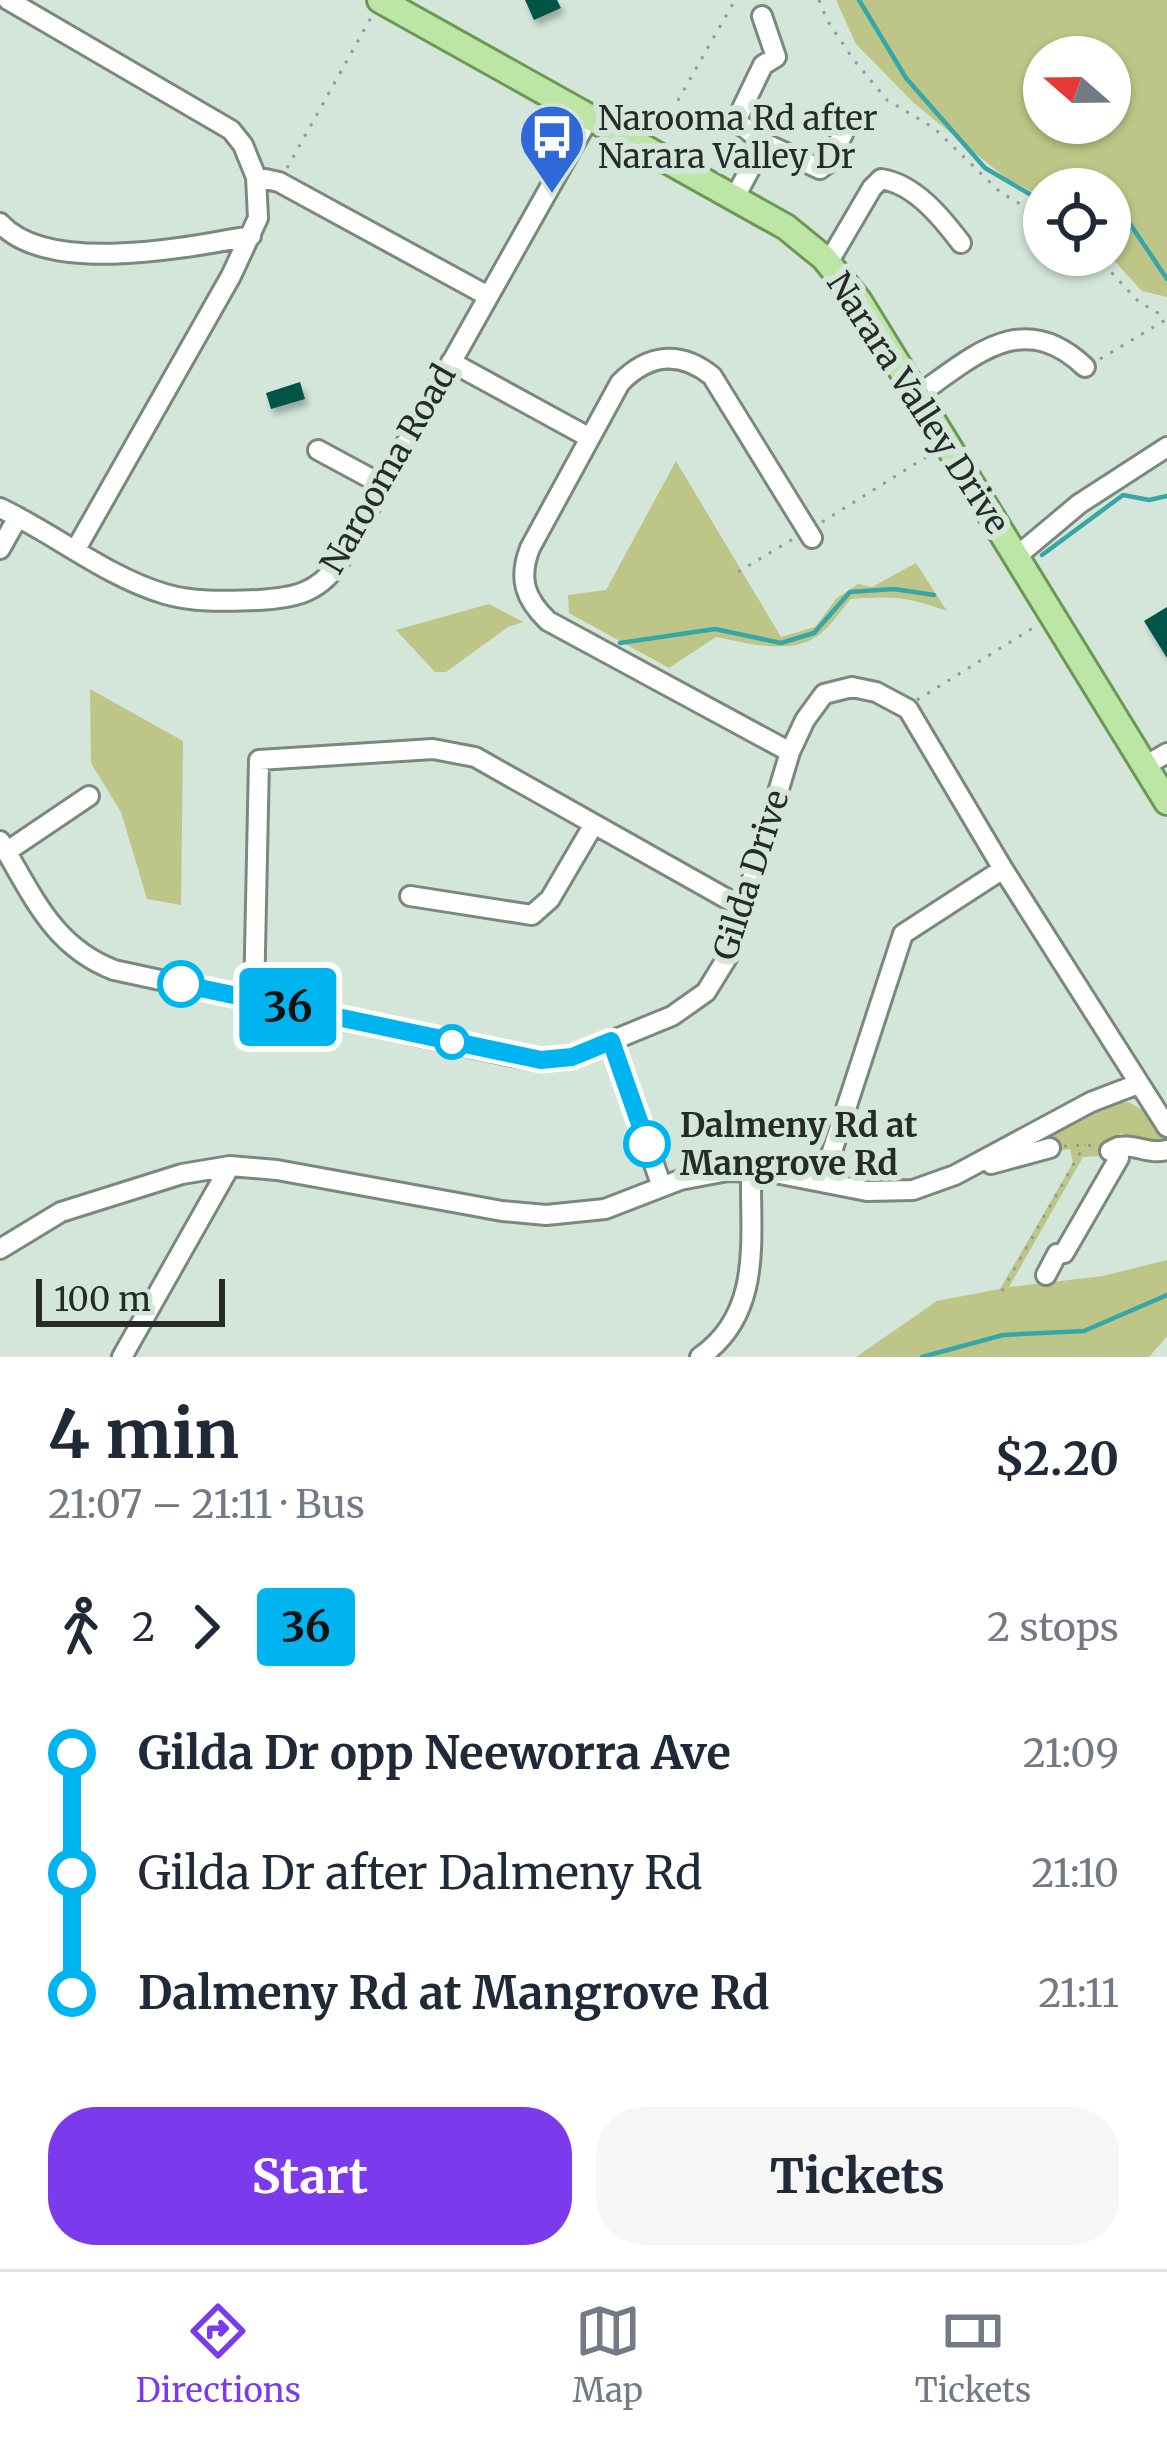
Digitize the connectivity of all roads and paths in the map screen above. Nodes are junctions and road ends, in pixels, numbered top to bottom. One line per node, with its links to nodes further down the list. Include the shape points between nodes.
1 (8, 0): 10 (street, via 212,116 243,145)
2 (735, 0): 9 (path)
3 (819, 0): 13 (path, via 887,100 934,128)
4 (377, 6): 6 (main road, Narara Valley Drive); 11 (path)
5 (762, 16): 8 (street, via 776,57 763,65 736,122)
6 (590, 116): 9 (main road, Narara Valley Drive); 19 (street, Narooma Road)
7 (843, 134): 8 (street, via 824,169)
8 (764, 142): 12 (street)
9 (650, 150): 12 (main road, Narara Valley Drive)
10 (256, 176): 11 (street); 15 (street)
11 (279, 182): 19 (street)
12 (735, 197): 17 (main road, Narara Valley Drive)
13 (1023, 206)
14 (0, 223): 15 (street, via 38,244 92,254)
15 (251, 236): 32 (street)
16 (961, 244): 17 (street, via 938,214 881,179)
17 (828, 263): 23 (main road, Narara Valley Drive)
18 (1115, 276): 20 (path)
19 (488, 296): 21 (street, Narooma Road)
20 (1167, 318): 22 (path)
21 (451, 362): 24 (street); 28 (street, Narooma Road)
22 (1083, 365): 23 (street, via 1054,344 1006,339)
23 (918, 395): 33 (main road, Narara Valley Drive)
24 (590, 438): 30 (street, via 620,383 643,363 693,363 723,391); 37 (street, via 525,561 531,602 548,621)
25 (1167, 447): 33 (street)
26 (318, 450): 28 (street)
27 (936, 451): 30 (path)
28 (381, 484): 32 (street, Narooma Road, via 331,574 291,598 214,602 166,594)
29 (9, 512): 31 (street); 32 (street, Narooma Road)
30 (810, 534): 34 (path)
31 (0, 549)
32 (76, 549)
33 (1017, 556): 35 (main road, Narara Valley Drive)
34 (738, 572)
35 (1053, 615): 36 (path); 38 (main road, Narara Valley Drive)
36 (904, 707): 37 (street, Gilda Drive, via 852,687 824,694); 43 (street)
37 (790, 752): 45 (street, Gilda Drive)
38 (1156, 760): 40 (main road, Narara Valley Drive)
39 (89, 796): 42 (street)
40 (1167, 802)
41 (595, 824): 44 (street, via 532,915); 45 (street); 46 (street, via 475,757 433,749 260,760)
42 (3, 846): 46 (street, Gilda Drive, via 54,929 83,957)
43 (1003, 869): 48 (street); 58 (street, via 903,934)
44 (410, 896)
45 (745, 909): 47 (street, Gilda Drive, via 706,992)
46 (254, 999): 47 (street, Gilda Drive, via 541,1060)
47 (611, 1041): 59 (street)
48 (1138, 1084): 49 (street); 54 (street)
49 (1167, 1126)
50 (1084, 1144): 51 (path); 52 (path); 62 (path)
51 (1118, 1147): 53 (street); 56 (street); 61 (street, via 1119,1158)
52 (1050, 1148): 54 (street)
53 (1167, 1150)
54 (980, 1162): 58 (street, via 890,1193)
55 (230, 1166): 59 (street, via 546,1215 605,1209); 60 (street, via 61,1212); 63 (street)
56 (1100, 1168)
57 (751, 1171): 58 (street); 59 (street); 64 (street, via 745,1303)
58 (822, 1182)
59 (662, 1187)
60 (0, 1249)
61 (1046, 1275)
62 (1002, 1291)
63 (122, 1357)
64 (700, 1357)

